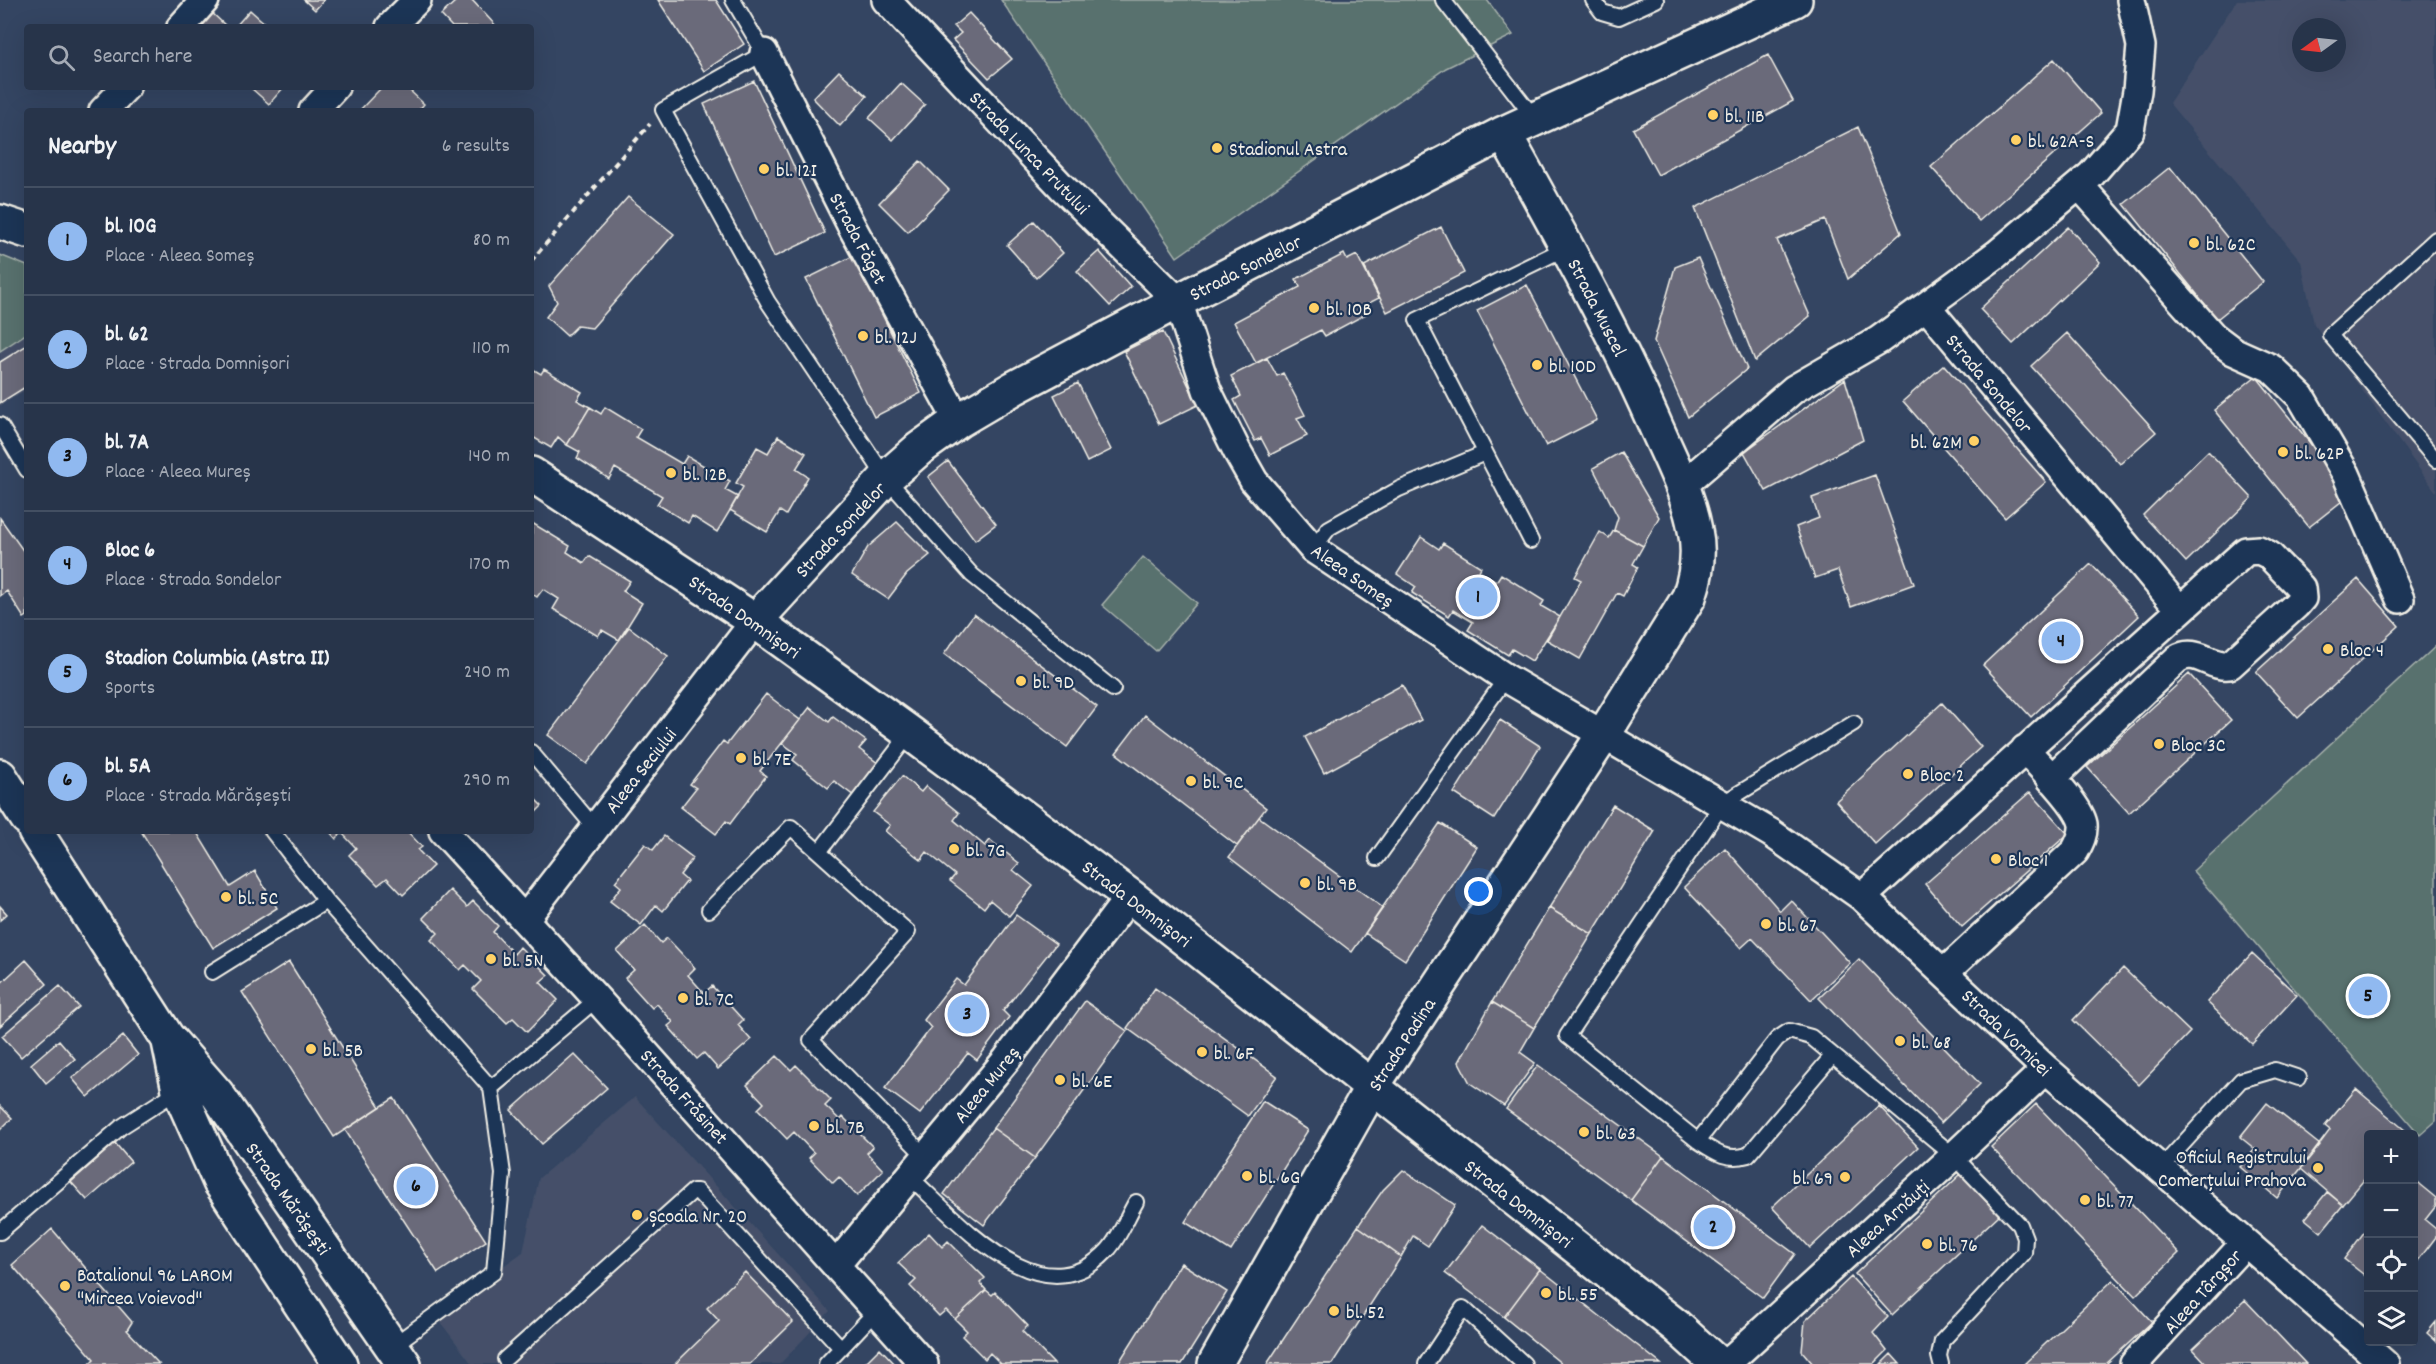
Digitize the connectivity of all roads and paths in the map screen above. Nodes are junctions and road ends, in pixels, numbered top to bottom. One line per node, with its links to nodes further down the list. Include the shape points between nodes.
1 (205, 0): 10 (street)
2 (417, 0): 11 (street)
3 (733, 0): 12 (lane)
4 (885, 0): 24 (street, Strada Lunca Prutului, via 1062,187)
5 (1443, 0): 18 (lane)
6 (1593, 0): 7 (lane, via 1602,12 1619,17)
7 (1656, 0)
8 (1795, 0): 18 (street, Strada Sondelor)
9 (2132, 0): 20 (street, via 2141,46 2130,130)
10 (184, 24)
11 (393, 24)
12 (764, 53): 17 (lane); 26 (street, Strada Făget, via 852,227)
13 (123, 90): 15 (street)
14 (331, 90): 16 (street)
15 (106, 108)
16 (315, 108)
17 (663, 110): 23 (path); 32 (lane, via 768,302)
18 (1535, 119): 19 (street, Strada Sondelor)
19 (1504, 133): 22 (street, Strada Muscel); 24 (street, Strada Sondelor)
20 (2080, 186): 25 (street); 36 (street, via 2213,336 2233,351 2271,368 2301,397 2346,474)
21 (2436, 239): 29 (lane, via 2330,335)
22 (1568, 247): 28 (lane, via 1417,320); 33 (street, Strada Muscel)
23 (534, 258)
24 (1178, 301): 26 (street, Strada Sondelor); 35 (street, Aleea Someș, via 1207,390 1237,451 1254,481)
25 (1926, 306): 33 (street, via 1879,340 1794,389); 37 (street, Strada Sondelor)
26 (958, 421): 32 (street, Strada Sondelor)
27 (0, 426): 30 (lane)
28 (1485, 453): 34 (lane); 35 (lane, via 1399,489 1339,522 1329,528)
29 (2436, 460)
30 (24, 465)
31 (534, 476): 38 (street, Strada Domnișori)
32 (886, 478): 38 (street, Strada Sondelor); 41 (lane, via 972,574)
33 (1682, 486): 44 (street, Strada Muscel, via 1695,530 1696,577 1689,597)
34 (1531, 541)
35 (1313, 549): 40 (street, Aleea Someș)
36 (2400, 599)
37 (2172, 616): 39 (street, Strada Sondelor); 39 (street, via 2246,551 2259,550 2269,555 2301,588 2302,598 2296,605 2230,665 2212,665); 45 (street)
38 (755, 621): 43 (street, Strada Domnișori); 51 (street, Aleea Seciului)
39 (2194, 654): 48 (street, via 2177,658)
40 (1506, 678): 44 (street, Aleea Someș); 56 (lane)
41 (1113, 689)
42 (1854, 723): 49 (lane)
43 (910, 733): 55 (lane); 57 (street, Strada Domnișori)
44 (1604, 734): 49 (street, Strada Vornicei); 69 (street, Strada Padina)
45 (2025, 749): 48 (street); 58 (street)
46 (534, 756): 51 (lane)
47 (0, 776): 50 (street)
48 (2051, 779): 63 (street, via 2083,823 2083,836 2076,851)
49 (1723, 804): 58 (street, Strada Vornicei); 72 (lane, via 1567,1036)
50 (24, 813)
51 (595, 828): 61 (street, Aleea Seciului)
52 (37, 834): 65 (street, Strada Mărășești)
53 (274, 834): 59 (lane)
54 (445, 834): 61 (street, Strada Frăsinet)
55 (819, 852): 60 (lane, via 791,827); 74 (lane, via 908,932 811,1040)
56 (1377, 858)
57 (1130, 896): 69 (street, Strada Domnișori); 74 (street, Aleea Mureș)
58 (1862, 897): 63 (street, Strada Vornicei)
59 (326, 901): 62 (lane); 70 (lane)
60 (708, 910)
61 (525, 919): 64 (street, Strada Frăsinet)
62 (212, 972)
63 (1945, 972): 67 (street, Strada Vornicei)
64 (597, 999): 70 (lane); 79 (street, Strada Frăsinet)
65 (168, 1037): 71 (street, Strada Mărășești); 82 (street, Strada Mărășești, via 217,1094)
66 (1832, 1056): 72 (lane, via 1748,1155 1734,1159); 72 (lane, via 1811,1037 1799,1032 1789,1032 1777,1039); 73 (lane)
67 (2046, 1069): 73 (street, Aleea Arnăuți); 75 (street, Strada Vornicei)
68 (2299, 1078): 75 (lane, via 2275,1070 2241,1080)
69 (1373, 1086): 87 (street, Strada Padina); 90 (street, Strada Domnișori)
70 (491, 1088): 82 (lane, via 503,1174 494,1272)
71 (179, 1090): 77 (lane, via 121,1127); 84 (street, Strada Mărășești, via 220,1182)
72 (1698, 1141)
73 (1954, 1156): 91 (street, Aleea Arnăuți); 92 (lane, via 2020,1225 2025,1238 2024,1252 1942,1341)
74 (919, 1168): 76 (lane, via 998,1256 1032,1272 1058,1276 1084,1269 1109,1249); 79 (street, Aleea Mureș)
75 (2160, 1169): 78 (street, Strada Vornicei)
76 (1136, 1202)
77 (0, 1232)
78 (2245, 1244): 93 (street, Aleea Târgșor); 94 (street, Strada Vornicei)
79 (836, 1265): 80 (street, Strada Frăsinet)
80 (877, 1310): 81 (lane); 86 (street, Strada Frăsinet)
81 (841, 1348): 83 (lane, via 693,1191); 85 (lane)
82 (398, 1355)
83 (506, 1359)
84 (340, 1364)
85 (826, 1364)
86 (924, 1364)
87 (1215, 1364)
88 (1426, 1364): 89 (lane, via 1463,1308)
89 (1524, 1364)
90 (1719, 1364)
91 (1726, 1364)
92 (1941, 1364)
93 (2134, 1364)
94 (2385, 1364)

